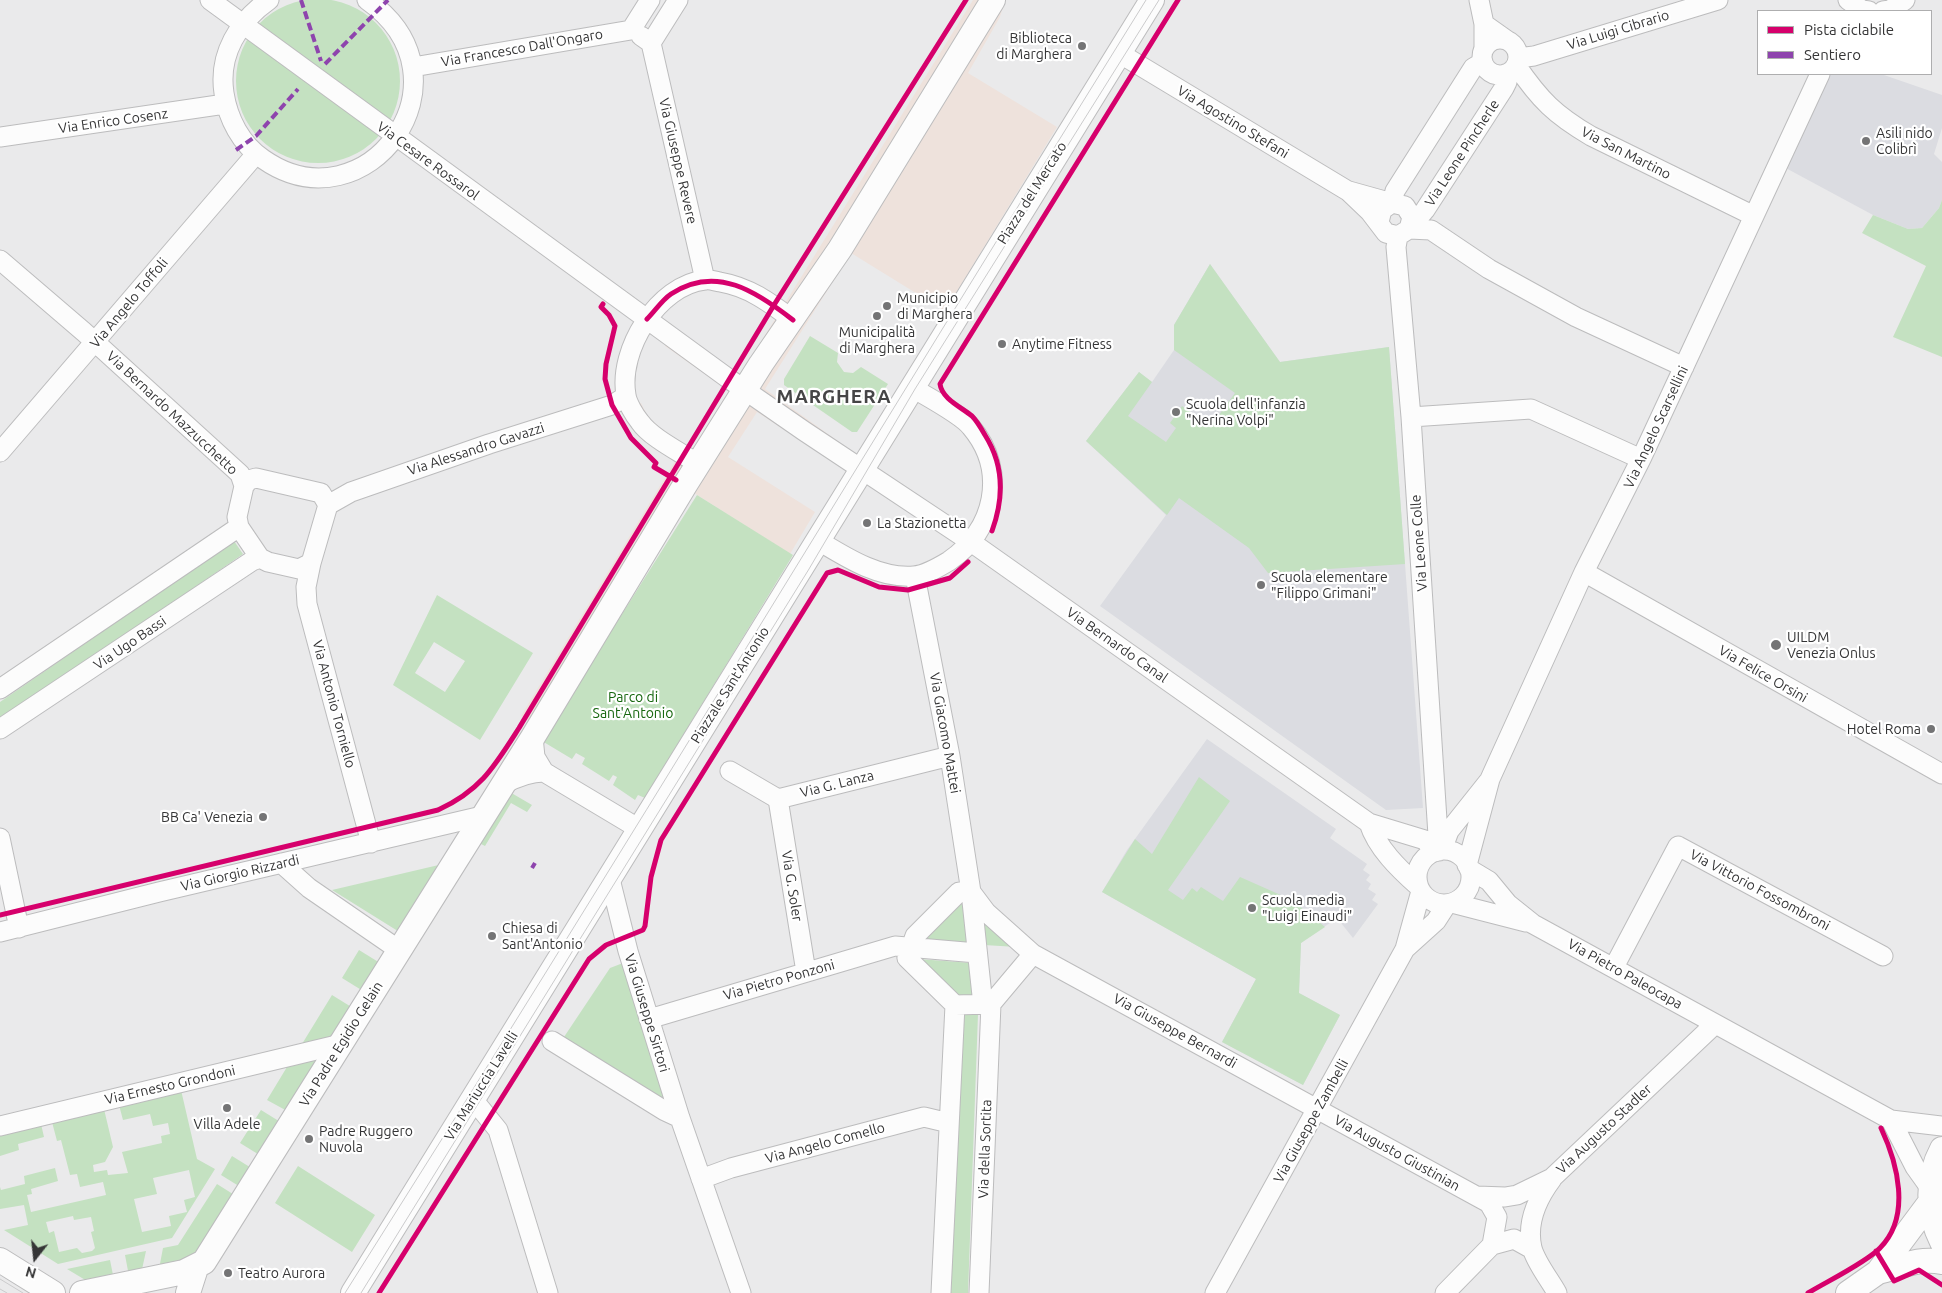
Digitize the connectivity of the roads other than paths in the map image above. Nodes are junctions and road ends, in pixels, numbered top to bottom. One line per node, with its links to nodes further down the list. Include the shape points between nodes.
1 (210, 0): 14 (street, Via Cesare Rossarol)
2 (269, 0): 14 (street)
3 (368, 0): 22 (street, via 389,18 404,41)
4 (650, 0): 16 (street)
5 (678, 0): 18 (street)
6 (993, 0): 36 (street)
7 (1152, 0): 19 (street, Piazza del Mercato)
8 (1479, 0): 15 (street)
9 (1718, 0): 21 (street, Via Luigi Cibrario, via 1534,56)
10 (1848, 0): 12 (street)
11 (1905, 1): 13 (street)
12 (1862, 10)
13 (1890, 10)
14 (241, 24): 24 (street, via 223,70); 26 (street, Via Cesare Rossarol)
15 (1484, 24): 17 (street); 20 (street)
16 (632, 30): 18 (street); 22 (street, Via Francesco Dall'Ongaro)
17 (1508, 41): 20 (street, via 1492,41); 21 (street, via 1516,48)
18 (651, 43): 34 (street, Via Giuseppe Revere)
19 (1119, 53): 28 (street, Via Agostino Stefani); 39 (street, Piazza del Mercato)
20 (1484, 55): 21 (street, via 1494,74); 29 (street, via 1395,191)
21 (1513, 66): 30 (street, Via San Martino, via 1539,98 1568,123); 32 (street, Via Leone Pincherle, via 1504,88 1425,210)
22 (413, 67): 26 (street, via 413,91 408,114)
23 (1820, 75): 30 (street, Via Angelo Scarsellini)
24 (225, 104): 25 (street, Via Enrico Cosenz); 27 (street, via 237,131)
25 (0, 137)
26 (396, 137): 27 (street, via 368,163 350,172 330,176 291,173); 35 (street, Via Cesare Rossarol)
27 (256, 154): 37 (street, Via Angelo Toffoli)
28 (1348, 191): 29 (street, Via Agostino Stefani); 31 (street, Via Agostino Stefani)
29 (1392, 203): 31 (street, via 1382,210); 32 (street, via 1405,206 1412,216)
30 (1754, 216): 38 (street, Via Angelo Scarsellini)
31 (1379, 222): 32 (street, via 1386,233)
32 (1404, 232): 38 (street, via 1431,230 1489,269 1576,317); 42 (street, Via Leone Colle, via 1396,247)
33 (0, 260): 37 (street, Via Bernardo Mazzucchetto)
34 (706, 280): 35 (street, via 670,294); 36 (street, via 739,286 763,297)
35 (647, 319): 40 (street, Via Cesare Rossarol); 41 (street, via 635,336 627,365)
36 (793, 320): 40 (street)
37 (95, 343): 43 (street, Via Angelo Toffoli); 47 (street, Via Bernardo Mazzucchetto, via 240,474)
38 (1684, 368): 44 (street, Via Angelo Scarsellini)
39 (911, 387): 46 (street, Piazza del Mercato); 51 (street, via 970,425 985,447 992,465 992,502)
40 (746, 390): 45 (street); 46 (street, Via Bernardo Canal)
41 (626, 396): 45 (street, via 640,423); 48 (street, Via Alessandro Gavazzi, via 612,405 351,492)
42 (1411, 417): 44 (street, via 1531,409); 71 (street, Via Leone Colle)
43 (0, 452)
44 (1641, 459): 54 (street, Via Angelo Scarsellini)
45 (698, 464): 58 (street)
46 (862, 470): 50 (street, Piazzale Sant'Antonio); 51 (street, Via Bernardo Canal)
47 (244, 486): 48 (street, via 248,480 256,478 322,493); 49 (street, via 236,517)
48 (328, 505): 53 (street)
49 (239, 527): 52 (street); 56 (street)
50 (820, 541): 55 (street, via 862,566 889,574); 68 (street, Piazzale Sant'Antonio)
51 (971, 542): 55 (street, via 939,568); 67 (street, Via Bernardo Canal)
52 (260, 558): 53 (street, via 292,568); 57 (street, Via Ugo Bassi)
53 (311, 564): 70 (street, Via Antonio Torniello, via 306,587 307,604)
54 (1584, 572): 62 (street, Via Felice Orsini); 63 (street, Via Angelo Scarsellini)
55 (915, 576): 59 (street, Via Giacomo Mattei)
56 (0, 689)
57 (0, 729)
58 (533, 737): 60 (street, via 535,757); 64 (street)
59 (950, 756): 65 (street, Via G. Lanza); 76 (street, Via Giacomo Mattei)
60 (544, 772): 64 (street, via 520,776); 68 (street)
61 (730, 772): 65 (street)
62 (1942, 774)
63 (1490, 779): 71 (street, Via Angelo Scarsellini, via 1449,830); 73 (street, Via Angelo Scarsellini)
64 (504, 784): 66 (street)
65 (778, 799): 88 (street, Via G. Soler)
66 (482, 816): 70 (street, Via Giorgio Rizzardi); 83 (street, Via Padre Egidio Gelain)
67 (1370, 823): 71 (street, Via Bernardo Canal, via 1425,840); 75 (street, Via Bernardo Canal, via 1374,837)
68 (640, 830): 74 (street, Piazzale Sant'Antonio)
69 (0, 838): 79 (street)
70 (371, 843): 72 (street, Via Giorgio Rizzardi)
71 (1438, 851): 73 (street, via 1456,854); 75 (street, via 1426,857 1420,865 1417,876)
72 (281, 864): 79 (street, Via Giorgio Rizzardi); 83 (street, via 309,888)
73 (1468, 867): 77 (street, via 1468,890); 78 (street, Via Pietro Paleocapa, via 1489,881 1508,904)
74 (610, 879): 91 (street, Via Giuseppe Sirtori); 95 (street, Via Mariuccia Lavelli)
75 (1420, 889): 77 (street, via 1432,901); 82 (street, Via Giuseppe Zambelli)
76 (971, 892): 81 (street, via 959,892 915,936); 84 (street, Via Giacomo Mattei); 85 (street, Via Giuseppe Bernardi, via 986,912)
77 (1450, 903): 78 (street, Via Pietro Paleocapa); 82 (street, Via Giuseppe Zambelli, via 1436,921)
78 (1534, 924): 87 (street, Via Pietro Paleocapa)
79 (19, 928): 80 (street, Via Giorgio Rizzardi)
80 (0, 932)
81 (909, 947): 84 (street, Via Pietro Ponzoni); 88 (street, Via Pietro Ponzoni, via 896,946); 90 (street, via 907,958)
82 (1405, 949): 96 (street, Via Giuseppe Zambelli)
83 (399, 950): 94 (street, Via Padre Egidio Gelain)
84 (977, 954): 89 (street, Via della Sortita)
85 (1033, 954): 89 (street); 96 (street, Via Giuseppe Bernardi)
86 (1883, 956): 87 (street, Via Vittorio Fossombroni, via 1678,846)
87 (1614, 967): 92 (street, Via Pietro Paleocapa)
88 (806, 972): 91 (street, Via Pietro Ponzoni)
89 (987, 1004): 90 (street); 121 (street, Via della Sortita)
90 (956, 1005): 99 (street)
91 (649, 1019): 97 (street, Via Giuseppe Sirtori)
92 (1715, 1024): 98 (street, Via Pietro Paleocapa); 103 (street, Via Augusto Stadler)
93 (552, 1041): 97 (street)
94 (341, 1044): 100 (street, Via Ernesto Grondoni); 112 (street, Via Padre Egidio Gelain, via 212,1250)
95 (472, 1098): 117 (street, Via Mariuccia Lavelli); 118 (street, via 498,1130)
96 (1318, 1110): 106 (street, Via Augusto Giustinian); 122 (street, Via Giuseppe Zambelli)
97 (680, 1118): 104 (street, Via Giuseppe Sirtori)
98 (1891, 1120): 101 (street); 105 (street)
99 (949, 1123): 104 (street, Via Angelo Comello, via 924,1117 730,1168); 120 (street)
100 (0, 1126)
101 (1942, 1126)
102 (1942, 1149): 105 (street, via 1933,1171)
103 (1552, 1178): 106 (street, Via Augusto Stadler, via 1517,1195); 109 (street, via 1533,1211)
104 (702, 1179): 119 (street, Via Giuseppe Sirtori)
105 (1930, 1195): 107 (street, via 1932,1217); 113 (street)
106 (1475, 1196): 108 (street, via 1489,1203 1497,1217)
107 (1942, 1242)
108 (1492, 1244): 109 (street, via 1514,1239); 123 (street)
109 (1532, 1249): 124 (street)
110 (0, 1260): 114 (street)
111 (1942, 1262): 113 (street, via 1930,1259)
112 (196, 1268): 115 (street); 116 (street, Via Padre Egidio Gelain)
113 (1878, 1272): 125 (street)
114 (53, 1293)
115 (82, 1293)
116 (188, 1293)
117 (353, 1293)
118 (548, 1293)
119 (741, 1293)
120 (941, 1293)
121 (980, 1293)
122 (1215, 1293)
123 (1445, 1293)
124 (1557, 1293)
125 (1848, 1293)

